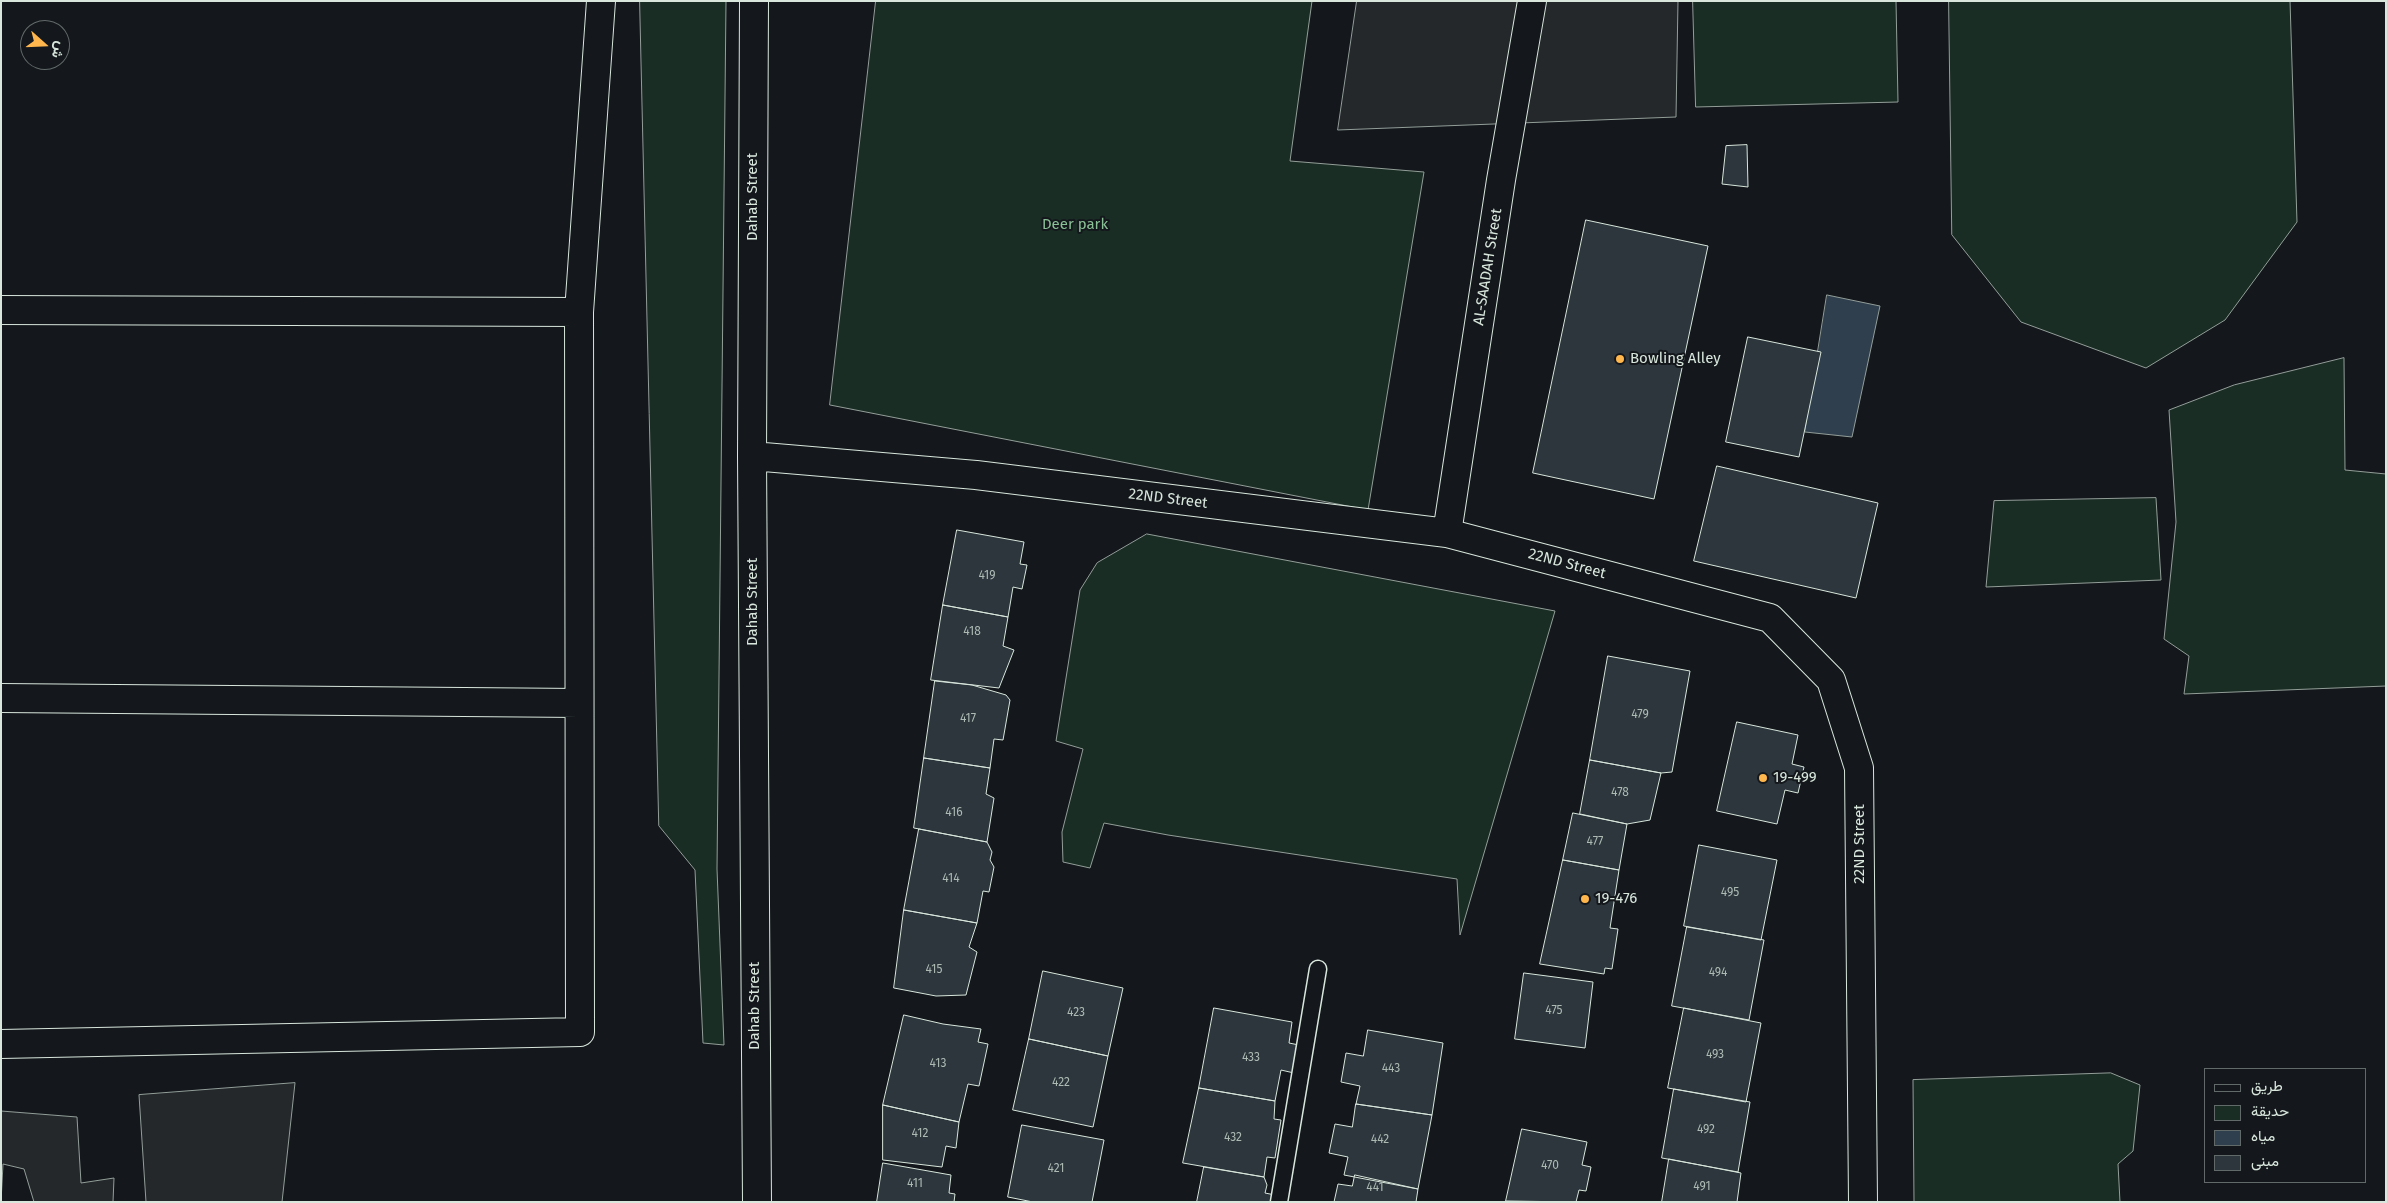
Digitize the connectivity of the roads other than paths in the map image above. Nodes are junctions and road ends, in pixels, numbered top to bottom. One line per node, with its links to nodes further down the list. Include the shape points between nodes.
1 (601, 1): 5 (street)
2 (754, 1): 6 (street, Dahab Street)
3 (1532, 1): 7 (street, AL-SAADAH Street)
4 (1, 310): 5 (street)
5 (579, 312): 9 (street)
6 (752, 456): 7 (street, 22ND Street, via 976,475); 12 (street, Dahab Street)
7 (1447, 533): 14 (street, 22ND Street, via 1770,618 1831,680 1859,768)
8 (1, 698): 9 (street)
9 (579, 704): 11 (street, via 580,1032)
10 (1318, 969): 13 (lane)
11 (1, 1044)
12 (757, 1202)
13 (1279, 1202)
14 (1863, 1202)

